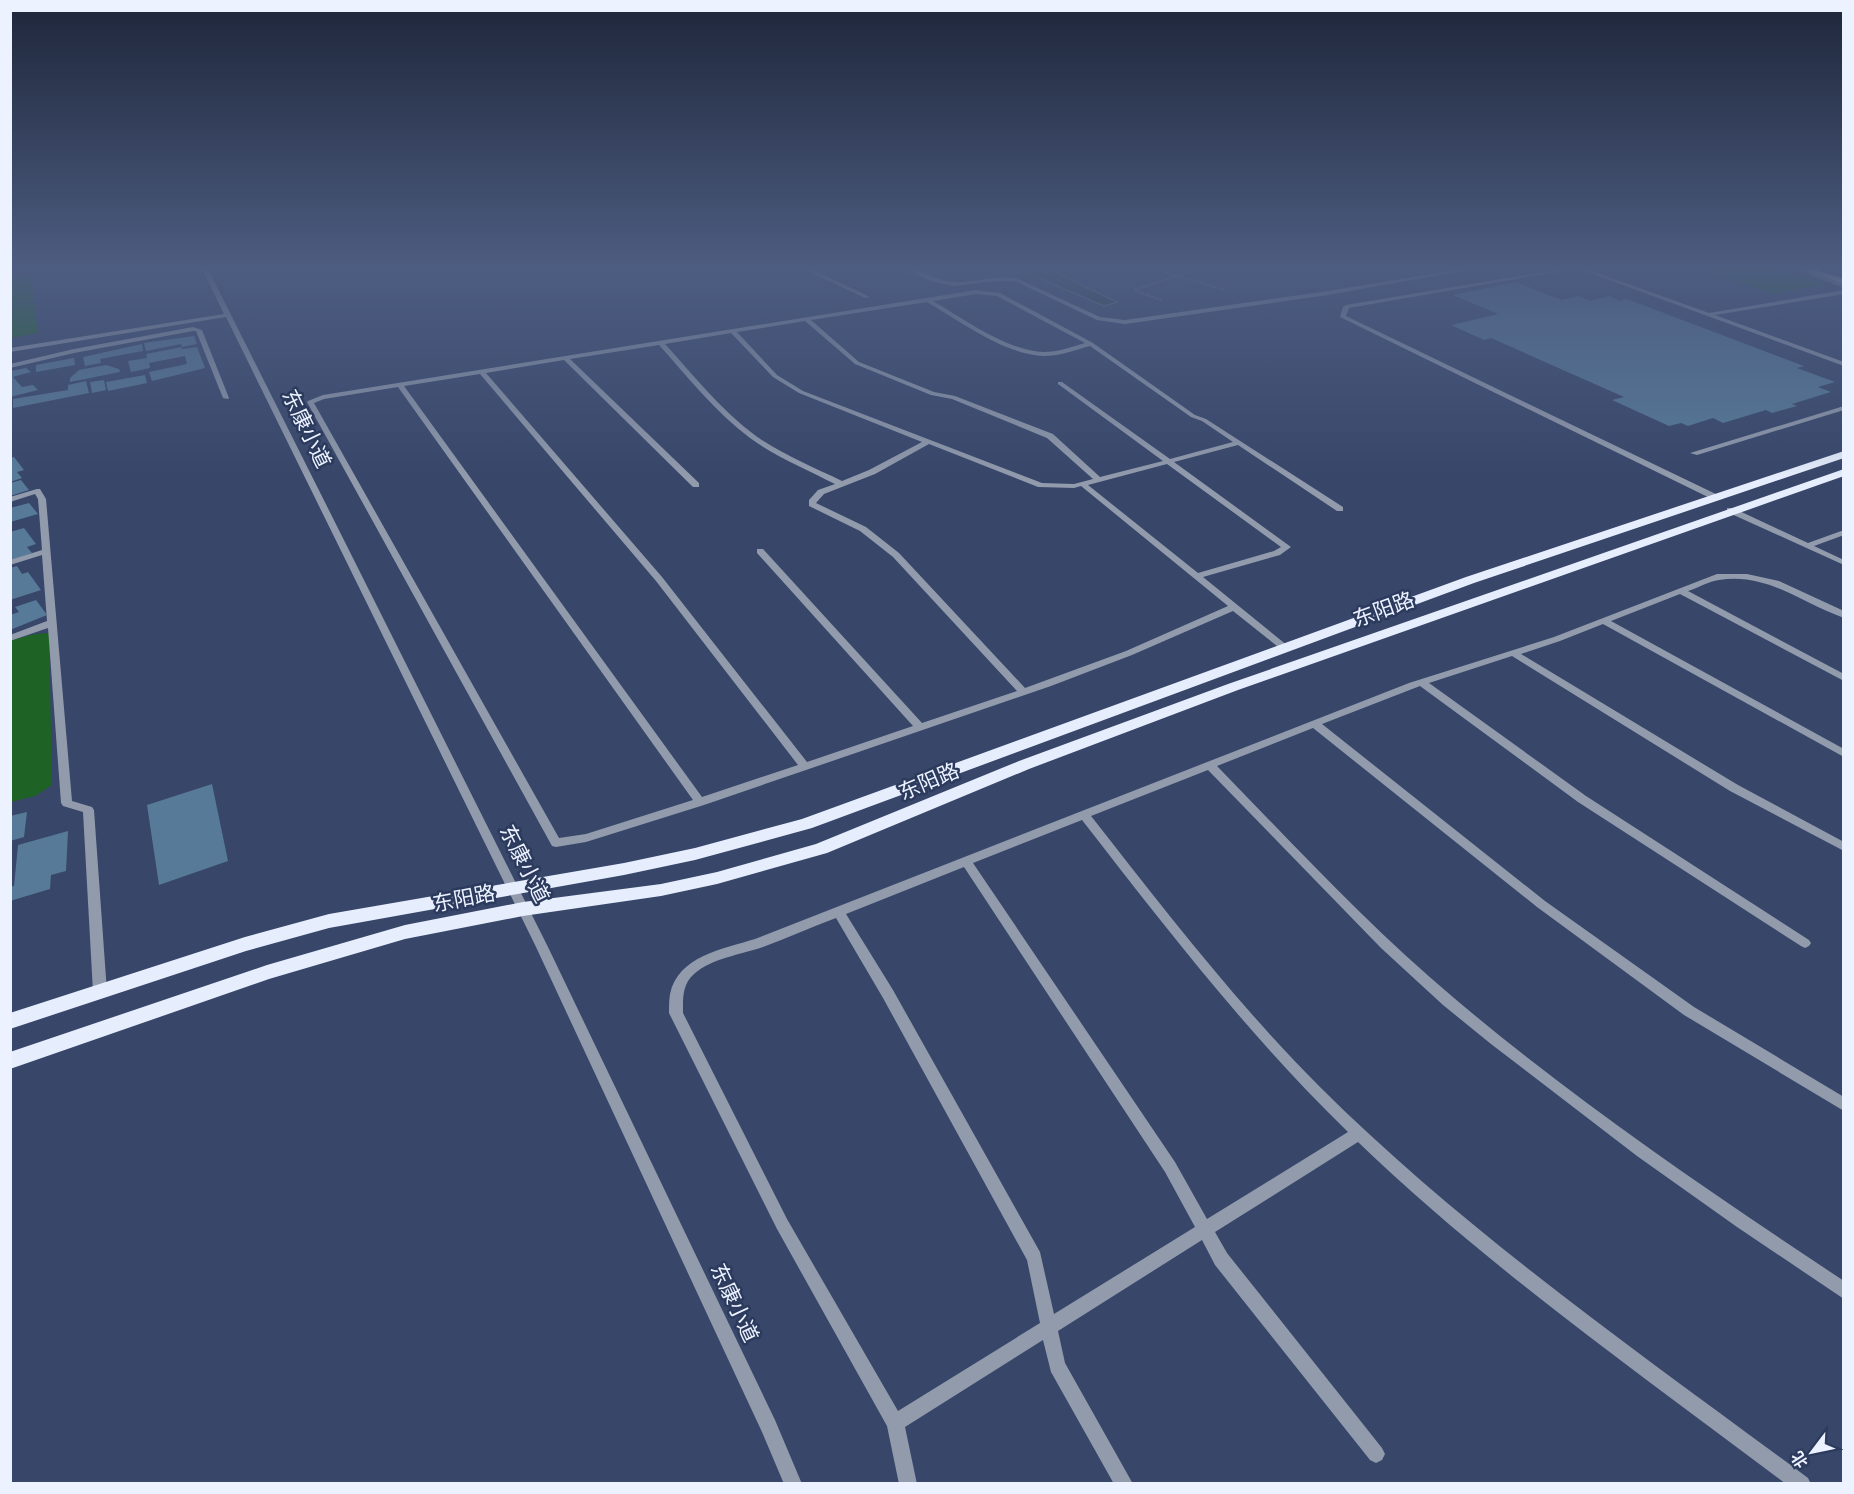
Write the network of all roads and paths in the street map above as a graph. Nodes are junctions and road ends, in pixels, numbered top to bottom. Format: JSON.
{"nodes":[{"id":1,"x":99,"y":339,"type":"edge"},
{"id":2,"x":129,"y":339,"type":"edge"},
{"id":3,"x":202,"y":339,"type":"edge"},
{"id":4,"x":239,"y":339,"type":"edge"},
{"id":5,"x":686,"y":339,"type":"edge"},
{"id":6,"x":739,"y":339,"type":"edge"},
{"id":7,"x":829,"y":339,"type":"edge"},
{"id":8,"x":997,"y":339,"type":"edge"},
{"id":9,"x":1081,"y":339,"type":"edge"},
{"id":10,"x":1388,"y":339,"type":"edge"},
{"id":11,"x":1774,"y":339,"type":"edge"},
{"id":12,"x":661,"y":343,"type":"junction"},
{"id":13,"x":1091,"y":344,"type":"junction"},
{"id":14,"x":10,"y":350,"type":"edge"},
{"id":15,"x":565,"y":358,"type":"junction"},
{"id":16,"x":1844,"y":364,"type":"edge"},
{"id":17,"x":10,"y":366,"type":"edge"},
{"id":18,"x":482,"y":372,"type":"junction"},
{"id":19,"x":1060,"y":383,"type":"dead end"},
{"id":20,"x":400,"y":385,"type":"junction"},
{"id":21,"x":226,"y":398,"type":"dead end"},
{"id":22,"x":1844,"y":408,"type":"edge"},
{"id":23,"x":927,"y":442,"type":"junction"},
{"id":24,"x":1239,"y":443,"type":"junction"},
{"id":25,"x":1694,"y":453,"type":"dead end"},
{"id":26,"x":1844,"y":454,"type":"edge"},
{"id":27,"x":1169,"y":461,"type":"junction"},
{"id":28,"x":1844,"y":472,"type":"edge"},
{"id":29,"x":1099,"y":480,"type":"junction"},
{"id":30,"x":843,"y":484,"type":"junction"},
{"id":31,"x":1083,"y":484,"type":"junction"},
{"id":32,"x":696,"y":485,"type":"dead end"},
{"id":33,"x":1717,"y":498,"type":"junction"},
{"id":34,"x":10,"y":500,"type":"edge"},
{"id":35,"x":1340,"y":509,"type":"dead end"},
{"id":36,"x":1730,"y":510,"type":"junction"},
{"id":37,"x":1844,"y":532,"type":"edge"},
{"id":38,"x":1807,"y":546,"type":"junction"},
{"id":39,"x":46,"y":551,"type":"junction"},
{"id":40,"x":760,"y":551,"type":"dead end"},
{"id":41,"x":10,"y":563,"type":"edge"},
{"id":42,"x":1844,"y":564,"type":"edge"},
{"id":43,"x":1197,"y":576,"type":"junction"},
{"id":44,"x":1681,"y":591,"type":"junction"},
{"id":45,"x":1234,"y":607,"type":"junction"},
{"id":46,"x":1844,"y":615,"type":"edge"},
{"id":47,"x":1604,"y":621,"type":"junction"},
{"id":48,"x":52,"y":623,"type":"junction"},
{"id":49,"x":10,"y":638,"type":"edge"},
{"id":50,"x":1285,"y":648,"type":"junction"},
{"id":51,"x":1515,"y":654,"type":"junction"},
{"id":52,"x":1844,"y":678,"type":"edge"},
{"id":53,"x":1422,"y":682,"type":"junction"},
{"id":54,"x":1023,"y":692,"type":"junction"},
{"id":55,"x":1314,"y":723,"type":"junction"},
{"id":56,"x":920,"y":727,"type":"junction"},
{"id":57,"x":1844,"y":754,"type":"edge"},
{"id":58,"x":1209,"y":764,"type":"junction"},
{"id":59,"x":805,"y":766,"type":"junction"},
{"id":60,"x":700,"y":802,"type":"junction"},
{"id":61,"x":1083,"y":814,"type":"junction"},
{"id":62,"x":1844,"y":847,"type":"edge"},
{"id":63,"x":966,"y":861,"type":"junction"},
{"id":64,"x":512,"y":888,"type":"junction"},
{"id":65,"x":523,"y":909,"type":"junction"},
{"id":66,"x":839,"y":912,"type":"junction"},
{"id":67,"x":1805,"y":943,"type":"dead end"},
{"id":68,"x":100,"y":992,"type":"junction"},
{"id":69,"x":10,"y":1021,"type":"edge"},
{"id":70,"x":10,"y":1061,"type":"edge"},
{"id":71,"x":1844,"y":1105,"type":"edge"},
{"id":72,"x":1359,"y":1133,"type":"junction"},
{"id":73,"x":1204,"y":1230,"type":"junction"},
{"id":74,"x":1844,"y":1291,"type":"edge"},
{"id":75,"x":1048,"y":1327,"type":"junction"},
{"id":76,"x":895,"y":1423,"type":"junction"},
{"id":77,"x":1376,"y":1454,"type":"dead end"},
{"id":78,"x":794,"y":1484,"type":"edge"},
{"id":79,"x":908,"y":1484,"type":"edge"},
{"id":80,"x":1124,"y":1484,"type":"edge"},
{"id":81,"x":1802,"y":1484,"type":"edge"}],
"edges":[{"from":1,"to":14,"type":"street"},
{"from":2,"to":17,"type":"street"},
{"from":3,"to":21,"type":"street"},
{"from":4,"to":64,"type":"street","name":"东康小道"},
{"from":5,"to":12,"type":"street"},
{"from":6,"to":23,"type":"street"},
{"from":7,"to":29,"type":"street"},
{"from":8,"to":13,"type":"street"},
{"from":9,"to":13,"type":"street"},
{"from":10,"to":33,"type":"street"},
{"from":11,"to":16,"type":"street"},
{"from":12,"to":15,"type":"street"},
{"from":12,"to":30,"type":"street"},
{"from":13,"to":24,"type":"street"},
{"from":15,"to":18,"type":"street"},
{"from":15,"to":32,"type":"street"},
{"from":18,"to":20,"type":"street"},
{"from":18,"to":59,"type":"street"},
{"from":19,"to":27,"type":"street"},
{"from":20,"to":60,"type":"street"},
{"from":20,"to":60,"type":"street"},
{"from":22,"to":25,"type":"street"},
{"from":23,"to":30,"type":"street"},
{"from":23,"to":31,"type":"street"},
{"from":24,"to":27,"type":"street"},
{"from":24,"to":35,"type":"street"},
{"from":26,"to":33,"type":"main road","name":"东阳路"},
{"from":27,"to":29,"type":"street"},
{"from":27,"to":43,"type":"street"},
{"from":28,"to":36,"type":"main road","name":"东阳路"},
{"from":29,"to":31,"type":"street"},
{"from":30,"to":54,"type":"street"},
{"from":31,"to":43,"type":"street"},
{"from":33,"to":50,"type":"main road","name":"东阳路"},
{"from":34,"to":39,"type":"street"},
{"from":36,"to":38,"type":"street"},
{"from":36,"to":65,"type":"main road","name":"东阳路"},
{"from":37,"to":38,"type":"street"},
{"from":38,"to":42,"type":"street"},
{"from":39,"to":41,"type":"street"},
{"from":39,"to":48,"type":"street"},
{"from":40,"to":56,"type":"street"},
{"from":43,"to":45,"type":"street"},
{"from":44,"to":46,"type":"street"},
{"from":44,"to":47,"type":"street"},
{"from":44,"to":52,"type":"street"},
{"from":45,"to":50,"type":"street"},
{"from":45,"to":54,"type":"street"},
{"from":47,"to":51,"type":"street"},
{"from":47,"to":57,"type":"street"},
{"from":48,"to":49,"type":"street"},
{"from":48,"to":68,"type":"street"},
{"from":50,"to":64,"type":"main road","name":"东阳路"},
{"from":51,"to":53,"type":"street"},
{"from":51,"to":62,"type":"street"},
{"from":53,"to":55,"type":"street"},
{"from":53,"to":67,"type":"street"},
{"from":54,"to":56,"type":"street"},
{"from":55,"to":58,"type":"street"},
{"from":55,"to":71,"type":"street"},
{"from":56,"to":59,"type":"street"},
{"from":58,"to":61,"type":"street"},
{"from":58,"to":74,"type":"street"},
{"from":59,"to":60,"type":"street"},
{"from":61,"to":63,"type":"street"},
{"from":61,"to":72,"type":"street"},
{"from":63,"to":66,"type":"street"},
{"from":63,"to":73,"type":"street"},
{"from":64,"to":65,"type":"street","name":"东康小道"},
{"from":64,"to":68,"type":"main road","name":"东阳路"},
{"from":65,"to":70,"type":"main road","name":"东阳路"},
{"from":65,"to":78,"type":"street","name":"东康小道"},
{"from":66,"to":75,"type":"street"},
{"from":66,"to":76,"type":"street"},
{"from":68,"to":69,"type":"main road","name":"东阳路"},
{"from":72,"to":73,"type":"street"},
{"from":72,"to":81,"type":"street"},
{"from":73,"to":75,"type":"street"},
{"from":73,"to":77,"type":"street"},
{"from":75,"to":76,"type":"street"},
{"from":75,"to":80,"type":"street"},
{"from":76,"to":79,"type":"street"}]}
